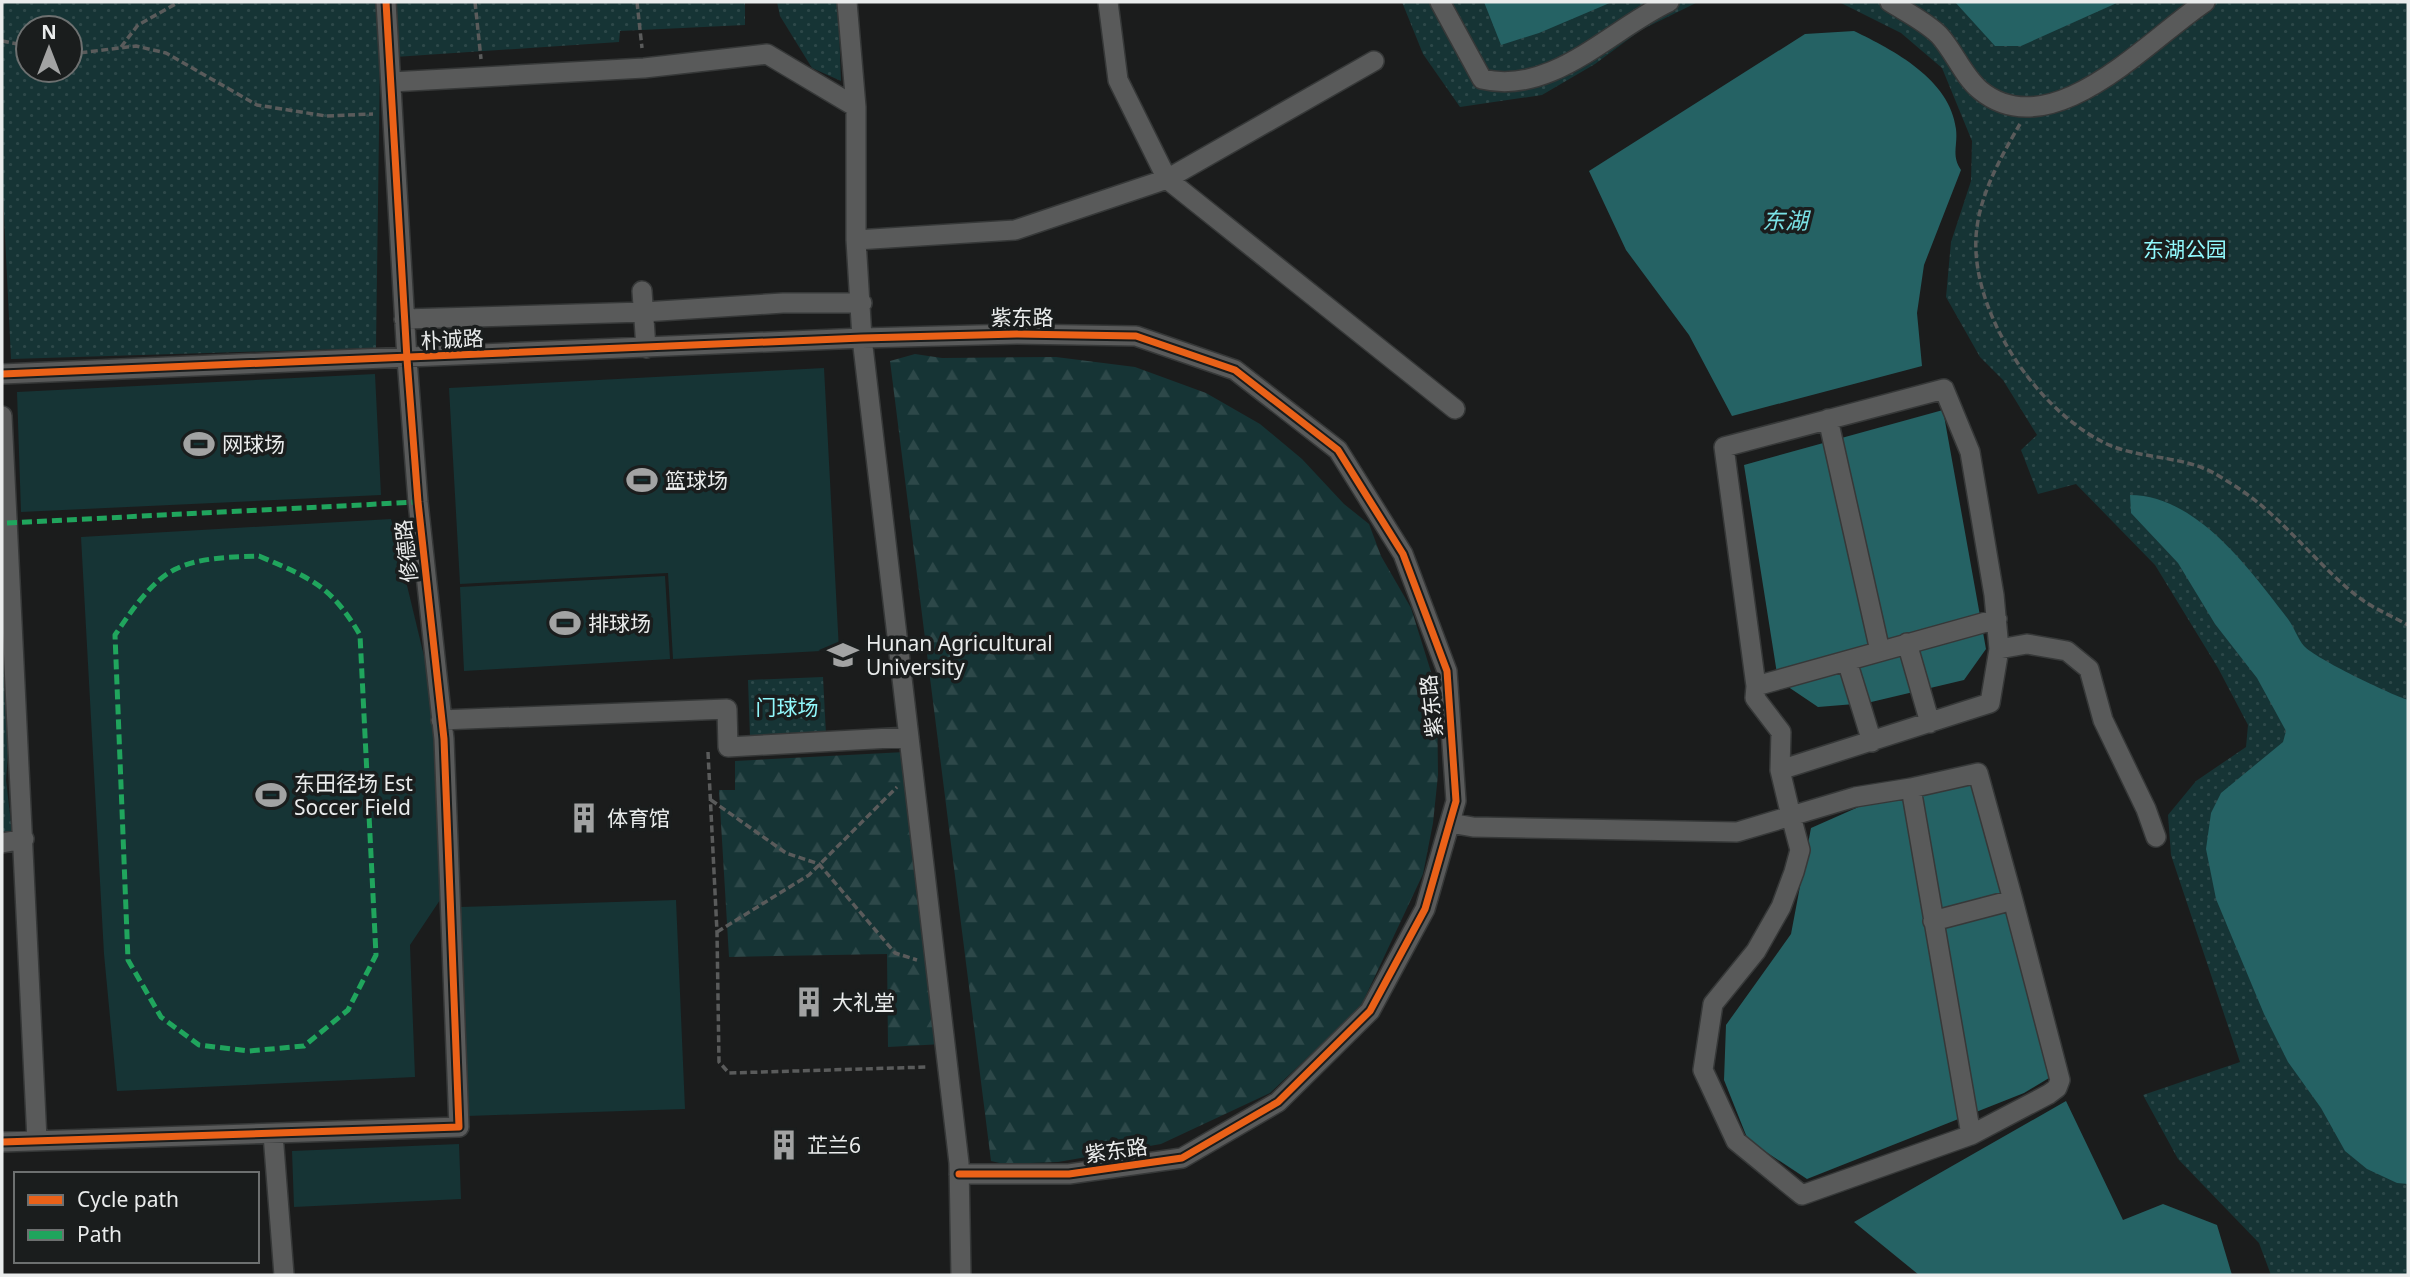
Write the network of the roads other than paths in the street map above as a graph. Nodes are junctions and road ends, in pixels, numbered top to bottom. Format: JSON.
{"nodes":[{"id":1,"x":386,"y":2,"type":"edge"},
{"id":2,"x":846,"y":2,"type":"edge"},
{"id":3,"x":1108,"y":2,"type":"edge"},
{"id":4,"x":1440,"y":2,"type":"edge"},
{"id":5,"x":1669,"y":2,"type":"edge"},
{"id":6,"x":1890,"y":2,"type":"edge"},
{"id":7,"x":2205,"y":2,"type":"edge"},
{"id":8,"x":1374,"y":61,"type":"dead end"},
{"id":9,"x":391,"y":82,"type":"junction"},
{"id":10,"x":856,"y":107,"type":"junction"},
{"id":11,"x":1167,"y":178,"type":"junction"},
{"id":12,"x":856,"y":240,"type":"junction"},
{"id":13,"x":642,"y":291,"type":"dead end"},
{"id":14,"x":862,"y":303,"type":"junction"},
{"id":15,"x":643,"y":312,"type":"junction"},
{"id":16,"x":404,"y":319,"type":"junction"},
{"id":17,"x":862,"y":338,"type":"junction"},
{"id":18,"x":646,"y":348,"type":"junction"},
{"id":19,"x":407,"y":359,"type":"junction"},
{"id":20,"x":2,"y":374,"type":"edge"},
{"id":21,"x":1455,"y":409,"type":"dead end"},
{"id":22,"x":2,"y":416,"type":"edge"},
{"id":23,"x":1830,"y":427,"type":"junction"},
{"id":24,"x":1992,"y":620,"type":"junction"},
{"id":25,"x":1907,"y":643,"type":"junction"},
{"id":26,"x":1999,"y":649,"type":"junction"},
{"id":27,"x":1880,"y":652,"type":"junction"},
{"id":28,"x":1847,"y":661,"type":"junction"},
{"id":29,"x":1762,"y":684,"type":"junction"},
{"id":30,"x":1930,"y":723,"type":"junction"},
{"id":31,"x":442,"y":729,"type":"junction"},
{"id":32,"x":909,"y":737,"type":"junction"},
{"id":33,"x":1872,"y":742,"type":"junction"},
{"id":34,"x":1780,"y":770,"type":"junction"},
{"id":35,"x":1911,"y":789,"type":"junction"},
{"id":36,"x":1790,"y":816,"type":"junction"},
{"id":37,"x":1450,"y":823,"type":"junction"},
{"id":38,"x":2156,"y":837,"type":"dead end"},
{"id":39,"x":24,"y":839,"type":"junction"},
{"id":40,"x":2,"y":843,"type":"edge"},
{"id":41,"x":2013,"y":900,"type":"junction"},
{"id":42,"x":1933,"y":920,"type":"junction"},
{"id":43,"x":1970,"y":1129,"type":"junction"},
{"id":44,"x":273,"y":1134,"type":"junction"},
{"id":45,"x":37,"y":1140,"type":"junction"},
{"id":46,"x":2,"y":1142,"type":"edge"},
{"id":47,"x":959,"y":1174,"type":"junction"},
{"id":48,"x":285,"y":1275,"type":"edge"},
{"id":49,"x":961,"y":1275,"type":"edge"}],
"edges":[{"from":1,"to":9,"type":"street","name":"修德路"},
{"from":2,"to":10,"type":"street"},
{"from":3,"to":11,"type":"street"},
{"from":4,"to":5,"type":"street"},
{"from":6,"to":7,"type":"street"},
{"from":8,"to":11,"type":"street"},
{"from":9,"to":10,"type":"street"},
{"from":9,"to":16,"type":"street","name":"修德路"},
{"from":10,"to":12,"type":"street"},
{"from":11,"to":12,"type":"street"},
{"from":11,"to":21,"type":"street"},
{"from":12,"to":14,"type":"street"},
{"from":13,"to":15,"type":"street"},
{"from":14,"to":15,"type":"street"},
{"from":14,"to":17,"type":"street"},
{"from":15,"to":16,"type":"street"},
{"from":15,"to":18,"type":"street"},
{"from":16,"to":19,"type":"street","name":"修德路"},
{"from":17,"to":18,"type":"street","name":"朴诚路"},
{"from":17,"to":32,"type":"street"},
{"from":17,"to":37,"type":"street","name":"紫东路"},
{"from":18,"to":19,"type":"street","name":"朴诚路"},
{"from":19,"to":20,"type":"street","name":"朴诚路"},
{"from":19,"to":31,"type":"street","name":"修德路"},
{"from":22,"to":39,"type":"street"},
{"from":23,"to":24,"type":"street"},
{"from":23,"to":27,"type":"street"},
{"from":23,"to":29,"type":"street"},
{"from":24,"to":25,"type":"street"},
{"from":24,"to":26,"type":"street"},
{"from":25,"to":27,"type":"street"},
{"from":25,"to":30,"type":"street"},
{"from":26,"to":30,"type":"street"},
{"from":26,"to":38,"type":"street"},
{"from":27,"to":28,"type":"street"},
{"from":28,"to":29,"type":"street"},
{"from":28,"to":33,"type":"street"},
{"from":29,"to":34,"type":"street"},
{"from":30,"to":33,"type":"street"},
{"from":31,"to":32,"type":"street"},
{"from":31,"to":44,"type":"street","name":"修德路"},
{"from":32,"to":47,"type":"street"},
{"from":33,"to":34,"type":"street"},
{"from":34,"to":36,"type":"street"},
{"from":35,"to":36,"type":"street"},
{"from":35,"to":41,"type":"street"},
{"from":35,"to":42,"type":"street"},
{"from":36,"to":37,"type":"street"},
{"from":36,"to":43,"type":"street"},
{"from":37,"to":47,"type":"street","name":"紫东路"},
{"from":39,"to":40,"type":"street"},
{"from":39,"to":45,"type":"street"},
{"from":41,"to":42,"type":"street"},
{"from":41,"to":43,"type":"street"},
{"from":42,"to":43,"type":"street"},
{"from":44,"to":45,"type":"street"},
{"from":44,"to":48,"type":"street"},
{"from":45,"to":46,"type":"street"},
{"from":47,"to":49,"type":"street"}]}
